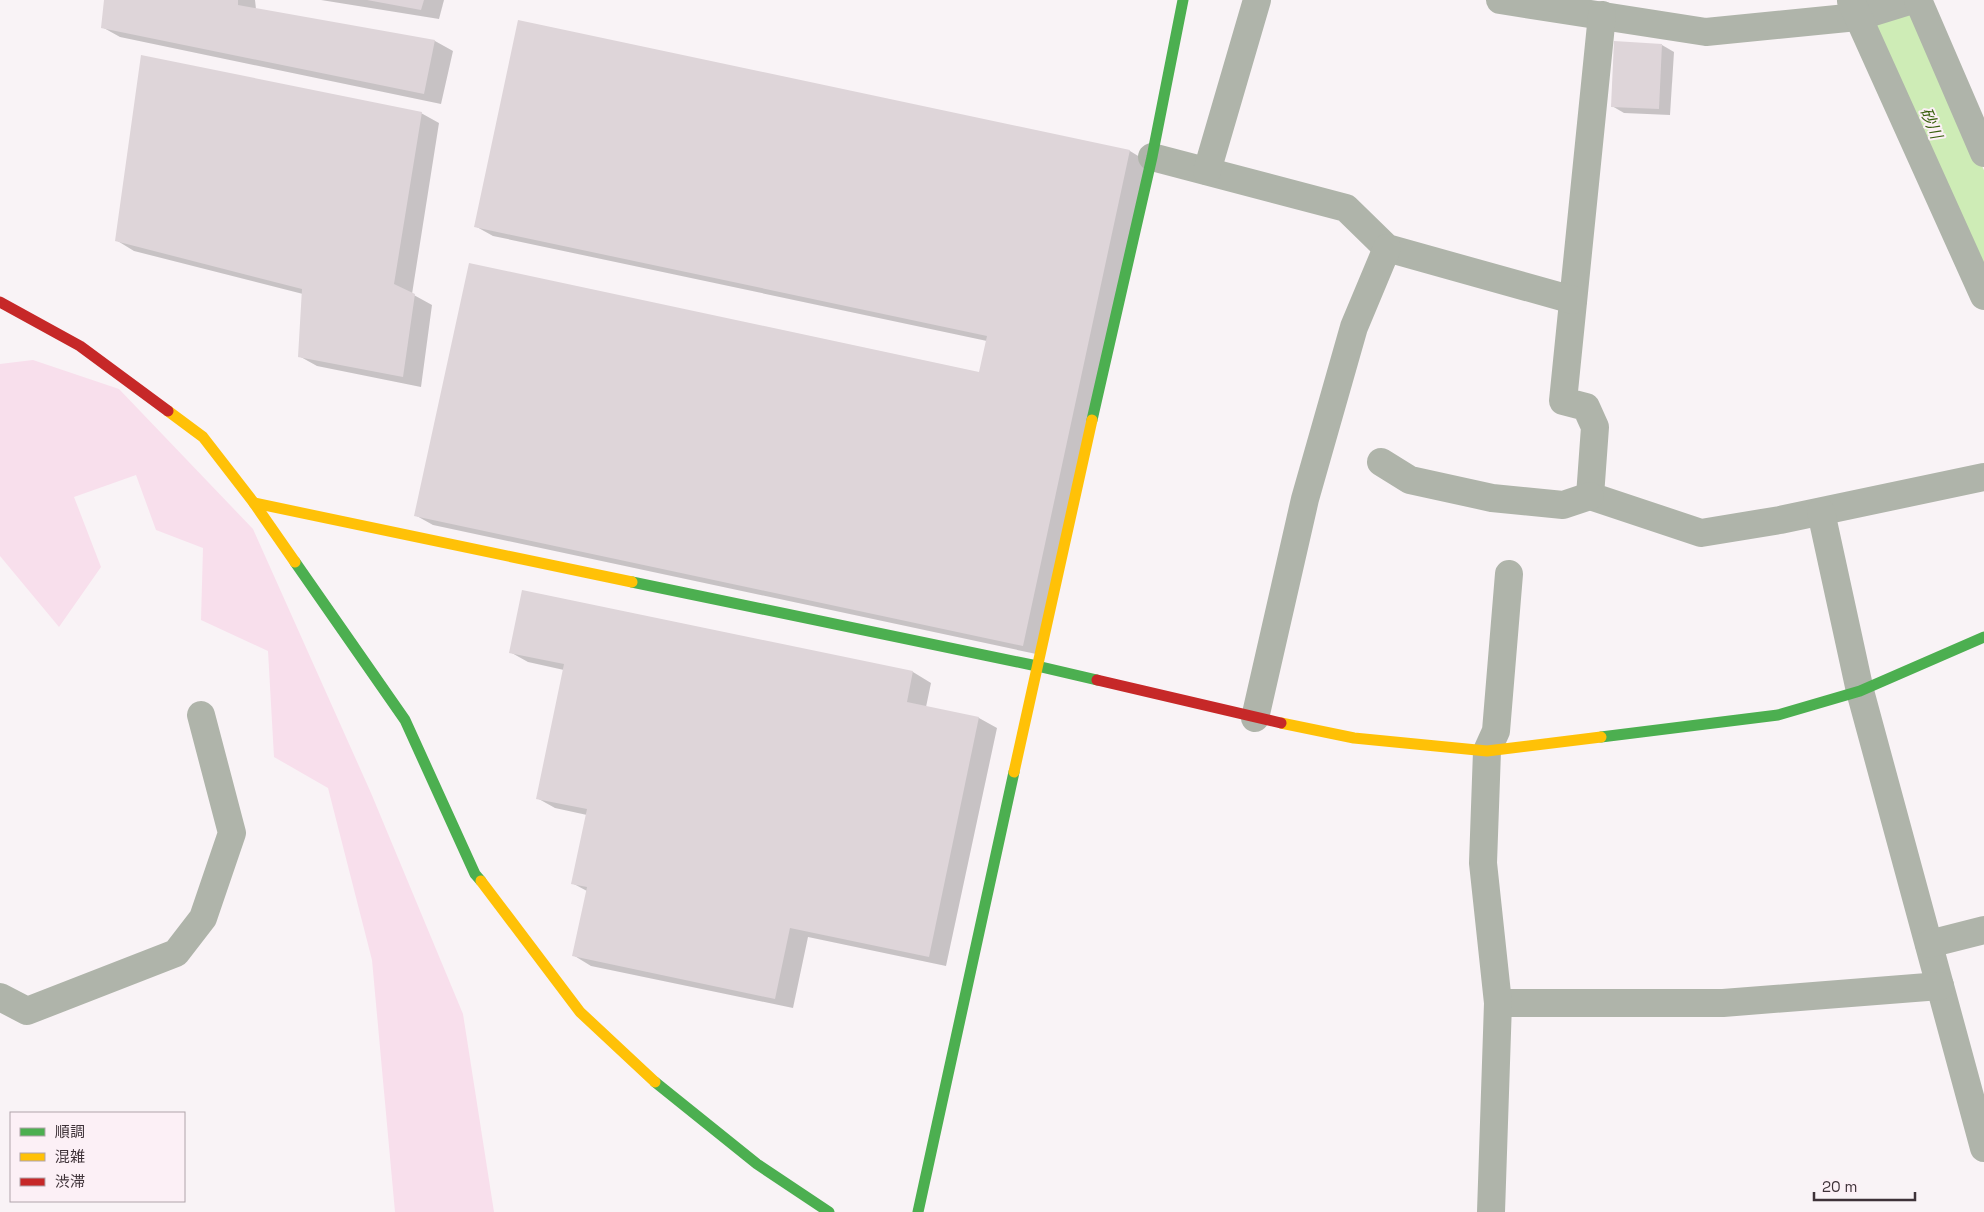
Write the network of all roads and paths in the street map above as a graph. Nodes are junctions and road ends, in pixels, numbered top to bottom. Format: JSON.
{"nodes":[{"id":1,"x":1183,"y":0,"type":"edge"},
{"id":2,"x":1257,"y":0,"type":"edge"},
{"id":3,"x":1500,"y":0,"type":"edge"},
{"id":4,"x":1912,"y":0,"type":"edge"},
{"id":5,"x":1918,"y":0,"type":"edge"},
{"id":6,"x":1854,"y":8,"type":"edge"},
{"id":7,"x":1602,"y":16,"type":"junction"},
{"id":8,"x":1984,"y":153,"type":"edge"},
{"id":9,"x":1152,"y":157,"type":"junction"},
{"id":10,"x":1207,"y":171,"type":"junction"},
{"id":11,"x":1387,"y":248,"type":"junction"},
{"id":12,"x":1984,"y":296,"type":"edge"},
{"id":13,"x":1573,"y":300,"type":"junction"},
{"id":14,"x":0,"y":302,"type":"edge"},
{"id":15,"x":1381,"y":462,"type":"dead end"},
{"id":16,"x":1984,"y":477,"type":"edge"},
{"id":17,"x":1590,"y":496,"type":"junction"},
{"id":18,"x":254,"y":503,"type":"junction"},
{"id":19,"x":1821,"y":512,"type":"junction"},
{"id":20,"x":1509,"y":574,"type":"dead end"},
{"id":21,"x":1984,"y":637,"type":"edge"},
{"id":22,"x":1037,"y":666,"type":"junction"},
{"id":23,"x":1860,"y":691,"type":"junction"},
{"id":24,"x":201,"y":715,"type":"dead end"},
{"id":25,"x":1255,"y":718,"type":"junction"},
{"id":26,"x":1487,"y":751,"type":"junction"},
{"id":27,"x":1984,"y":930,"type":"edge"},
{"id":28,"x":1929,"y":944,"type":"junction"},
{"id":29,"x":1940,"y":986,"type":"junction"},
{"id":30,"x":0,"y":997,"type":"edge"},
{"id":31,"x":1498,"y":1003,"type":"junction"},
{"id":32,"x":1984,"y":1148,"type":"edge"},
{"id":33,"x":829,"y":1212,"type":"edge"},
{"id":34,"x":918,"y":1212,"type":"edge"},
{"id":35,"x":1491,"y":1212,"type":"edge"}],
"edges":[{"from":1,"to":9,"type":"street"},
{"from":2,"to":10,"type":"street"},
{"from":3,"to":7,"type":"street"},
{"from":4,"to":6,"type":"street"},
{"from":5,"to":8,"type":"street"},
{"from":6,"to":7,"type":"street"},
{"from":6,"to":12,"type":"street"},
{"from":7,"to":13,"type":"street"},
{"from":9,"to":10,"type":"street"},
{"from":9,"to":22,"type":"street"},
{"from":10,"to":11,"type":"street"},
{"from":11,"to":13,"type":"street"},
{"from":11,"to":25,"type":"street"},
{"from":13,"to":17,"type":"street"},
{"from":14,"to":18,"type":"street"},
{"from":15,"to":17,"type":"street"},
{"from":16,"to":19,"type":"street"},
{"from":17,"to":19,"type":"street"},
{"from":18,"to":22,"type":"street"},
{"from":18,"to":33,"type":"street"},
{"from":19,"to":23,"type":"street"},
{"from":20,"to":26,"type":"street"},
{"from":21,"to":23,"type":"street"},
{"from":22,"to":25,"type":"street"},
{"from":22,"to":34,"type":"street"},
{"from":23,"to":26,"type":"street"},
{"from":23,"to":28,"type":"street"},
{"from":24,"to":30,"type":"street"},
{"from":25,"to":26,"type":"street"},
{"from":26,"to":31,"type":"street"},
{"from":27,"to":28,"type":"street"},
{"from":28,"to":29,"type":"street"},
{"from":29,"to":31,"type":"street"},
{"from":29,"to":32,"type":"street"},
{"from":31,"to":35,"type":"street"}]}
